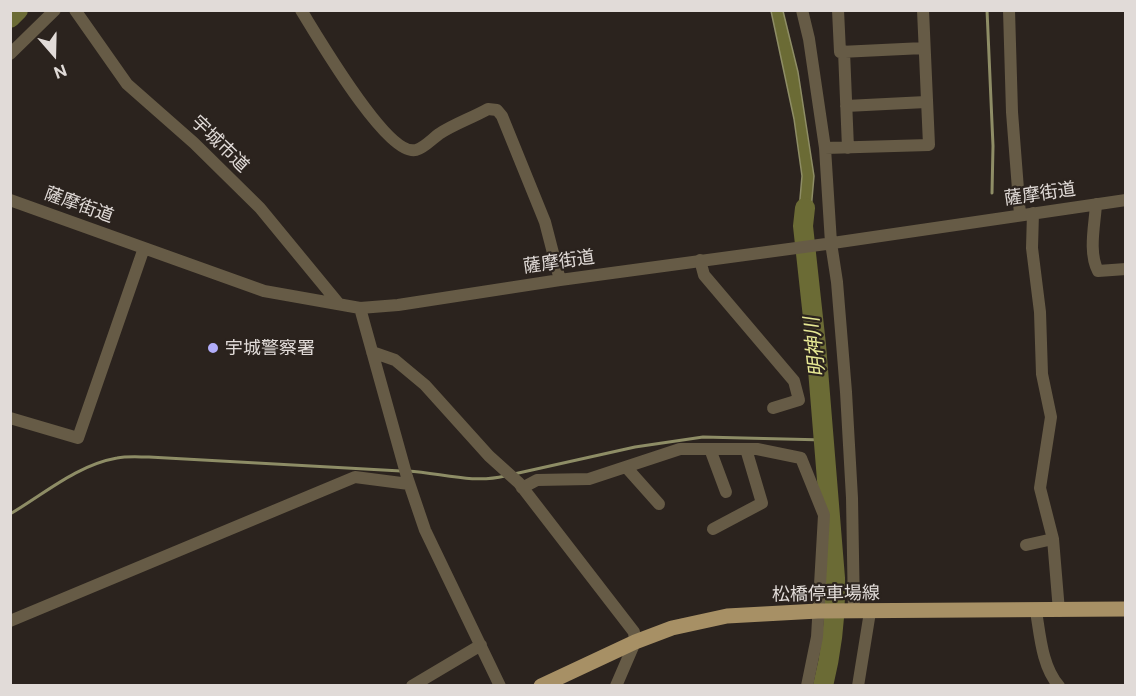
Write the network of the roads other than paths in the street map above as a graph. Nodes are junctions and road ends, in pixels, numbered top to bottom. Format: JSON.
{"nodes":[{"id":1,"x":55,"y":10,"type":"edge"},
{"id":2,"x":75,"y":10,"type":"edge"},
{"id":3,"x":301,"y":10,"type":"edge"},
{"id":4,"x":802,"y":10,"type":"edge"},
{"id":5,"x":838,"y":10,"type":"edge"},
{"id":6,"x":923,"y":10,"type":"edge"},
{"id":7,"x":1009,"y":10,"type":"edge"},
{"id":8,"x":924,"y":48,"type":"junction"},
{"id":9,"x":844,"y":51,"type":"junction"},
{"id":10,"x":10,"y":54,"type":"edge"},
{"id":11,"x":926,"y":102,"type":"junction"},
{"id":12,"x":846,"y":106,"type":"junction"},
{"id":13,"x":825,"y":148,"type":"junction"},
{"id":14,"x":848,"y":148,"type":"junction"},
{"id":15,"x":10,"y":200,"type":"edge"},
{"id":16,"x":1125,"y":200,"type":"edge"},
{"id":17,"x":1096,"y":204,"type":"junction"},
{"id":18,"x":1027,"y":214,"type":"junction"},
{"id":19,"x":828,"y":243,"type":"junction"},
{"id":20,"x":144,"y":248,"type":"junction"},
{"id":21,"x":700,"y":261,"type":"junction"},
{"id":22,"x":1125,"y":269,"type":"edge"},
{"id":23,"x":560,"y":280,"type":"junction"},
{"id":24,"x":339,"y":304,"type":"junction"},
{"id":25,"x":360,"y":308,"type":"junction"},
{"id":26,"x":372,"y":352,"type":"junction"},
{"id":27,"x":773,"y":408,"type":"dead end"},
{"id":28,"x":10,"y":418,"type":"edge"},
{"id":29,"x":710,"y":449,"type":"junction"},
{"id":30,"x":746,"y":449,"type":"junction"},
{"id":31,"x":626,"y":467,"type":"junction"},
{"id":32,"x":408,"y":481,"type":"junction"},
{"id":33,"x":520,"y":486,"type":"junction"},
{"id":34,"x":726,"y":492,"type":"dead end"},
{"id":35,"x":659,"y":504,"type":"dead end"},
{"id":36,"x":713,"y":529,"type":"dead end"},
{"id":37,"x":1053,"y":539,"type":"junction"},
{"id":38,"x":1026,"y":545,"type":"dead end"},
{"id":39,"x":1125,"y":609,"type":"edge"},
{"id":40,"x":1036,"y":610,"type":"junction"},
{"id":41,"x":1059,"y":610,"type":"junction"},
{"id":42,"x":821,"y":612,"type":"junction"},
{"id":43,"x":856,"y":612,"type":"junction"},
{"id":44,"x":10,"y":621,"type":"edge"},
{"id":45,"x":635,"y":642,"type":"junction"},
{"id":46,"x":481,"y":645,"type":"junction"},
{"id":47,"x":412,"y":686,"type":"edge"},
{"id":48,"x":500,"y":686,"type":"edge"},
{"id":49,"x":541,"y":686,"type":"edge"},
{"id":50,"x":616,"y":686,"type":"edge"},
{"id":51,"x":807,"y":686,"type":"edge"},
{"id":52,"x":858,"y":686,"type":"edge"},
{"id":53,"x":1059,"y":686,"type":"edge"}],
"edges":[{"from":1,"to":10,"type":"street"},
{"from":2,"to":24,"type":"street","name":"宇城市道"},
{"from":3,"to":23,"type":"street"},
{"from":4,"to":13,"type":"street"},
{"from":5,"to":9,"type":"street"},
{"from":6,"to":8,"type":"street"},
{"from":7,"to":18,"type":"street"},
{"from":8,"to":9,"type":"street"},
{"from":8,"to":11,"type":"street"},
{"from":9,"to":12,"type":"street"},
{"from":11,"to":12,"type":"street"},
{"from":11,"to":14,"type":"street"},
{"from":12,"to":14,"type":"street"},
{"from":13,"to":14,"type":"street"},
{"from":13,"to":19,"type":"street"},
{"from":15,"to":20,"type":"street","name":"薩摩街道"},
{"from":16,"to":17,"type":"street","name":"薩摩街道"},
{"from":17,"to":18,"type":"street","name":"薩摩街道"},
{"from":17,"to":22,"type":"street"},
{"from":18,"to":19,"type":"street","name":"薩摩街道"},
{"from":18,"to":37,"type":"street"},
{"from":19,"to":21,"type":"street","name":"薩摩街道"},
{"from":19,"to":43,"type":"street"},
{"from":20,"to":24,"type":"street","name":"薩摩街道"},
{"from":20,"to":28,"type":"street"},
{"from":21,"to":23,"type":"street","name":"薩摩街道"},
{"from":21,"to":27,"type":"street"},
{"from":23,"to":25,"type":"street","name":"薩摩街道"},
{"from":24,"to":25,"type":"street","name":"薩摩街道"},
{"from":25,"to":26,"type":"street"},
{"from":26,"to":32,"type":"street"},
{"from":26,"to":33,"type":"street"},
{"from":29,"to":30,"type":"street"},
{"from":29,"to":31,"type":"street"},
{"from":29,"to":34,"type":"street"},
{"from":30,"to":36,"type":"street"},
{"from":30,"to":42,"type":"street"},
{"from":31,"to":33,"type":"street"},
{"from":31,"to":35,"type":"street"},
{"from":32,"to":44,"type":"street"},
{"from":32,"to":46,"type":"street"},
{"from":33,"to":45,"type":"street"},
{"from":37,"to":38,"type":"street"},
{"from":37,"to":41,"type":"street"},
{"from":39,"to":41,"type":"main road","name":"松橋停車場線"},
{"from":40,"to":41,"type":"main road","name":"松橋停車場線"},
{"from":40,"to":43,"type":"main road","name":"松橋停車場線"},
{"from":40,"to":53,"type":"street"},
{"from":42,"to":43,"type":"main road","name":"松橋停車場線"},
{"from":42,"to":45,"type":"main road","name":"松橋停車場線"},
{"from":42,"to":51,"type":"street"},
{"from":43,"to":52,"type":"street"},
{"from":45,"to":49,"type":"main road","name":"松橋停車場線"},
{"from":45,"to":50,"type":"street"},
{"from":46,"to":47,"type":"street"},
{"from":46,"to":48,"type":"street"}]}
